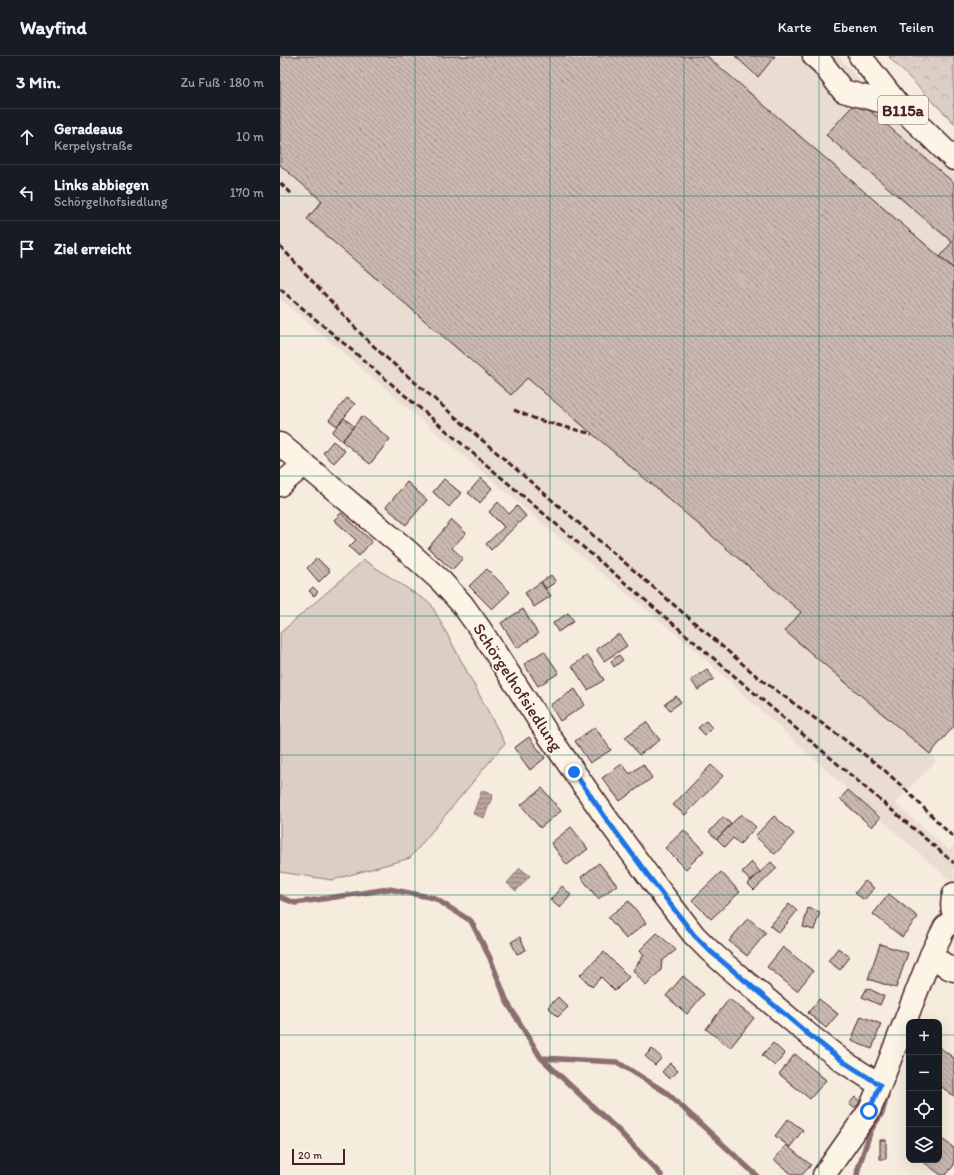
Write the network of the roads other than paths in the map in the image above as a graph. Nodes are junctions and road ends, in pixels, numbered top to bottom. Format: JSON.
{"nodes":[{"id":1,"x":814,"y":56,"type":"edge"},
{"id":2,"x":860,"y":56,"type":"edge"},
{"id":3,"x":898,"y":106,"type":"junction"},
{"id":4,"x":954,"y":159,"type":"edge"},
{"id":5,"x":280,"y":444,"type":"edge"},
{"id":6,"x":304,"y":465,"type":"junction"},
{"id":7,"x":280,"y":485,"type":"edge"},
{"id":8,"x":954,"y":894,"type":"edge"},
{"id":9,"x":954,"y":914,"type":"edge"},
{"id":10,"x":954,"y":919,"type":"edge"},
{"id":11,"x":931,"y":955,"type":"junction"},
{"id":12,"x":954,"y":970,"type":"edge"},
{"id":13,"x":880,"y":1085,"type":"junction"},
{"id":14,"x":824,"y":1175,"type":"edge"}],
"edges":[{"from":1,"to":3,"type":"street"},
{"from":2,"to":3,"type":"street","number":"B115a"},
{"from":3,"to":4,"type":"street","number":"B115a"},
{"from":5,"to":6,"type":"street","name":"Schörgelhofsiedlung"},
{"from":6,"to":7,"type":"street"},
{"from":6,"to":13,"type":"street","name":"Schörgelhofsiedlung"},
{"from":8,"to":9,"type":"street"},
{"from":10,"to":11,"type":"street"},
{"from":11,"to":12,"type":"street"},
{"from":11,"to":13,"type":"street"},
{"from":13,"to":14,"type":"street"}]}
